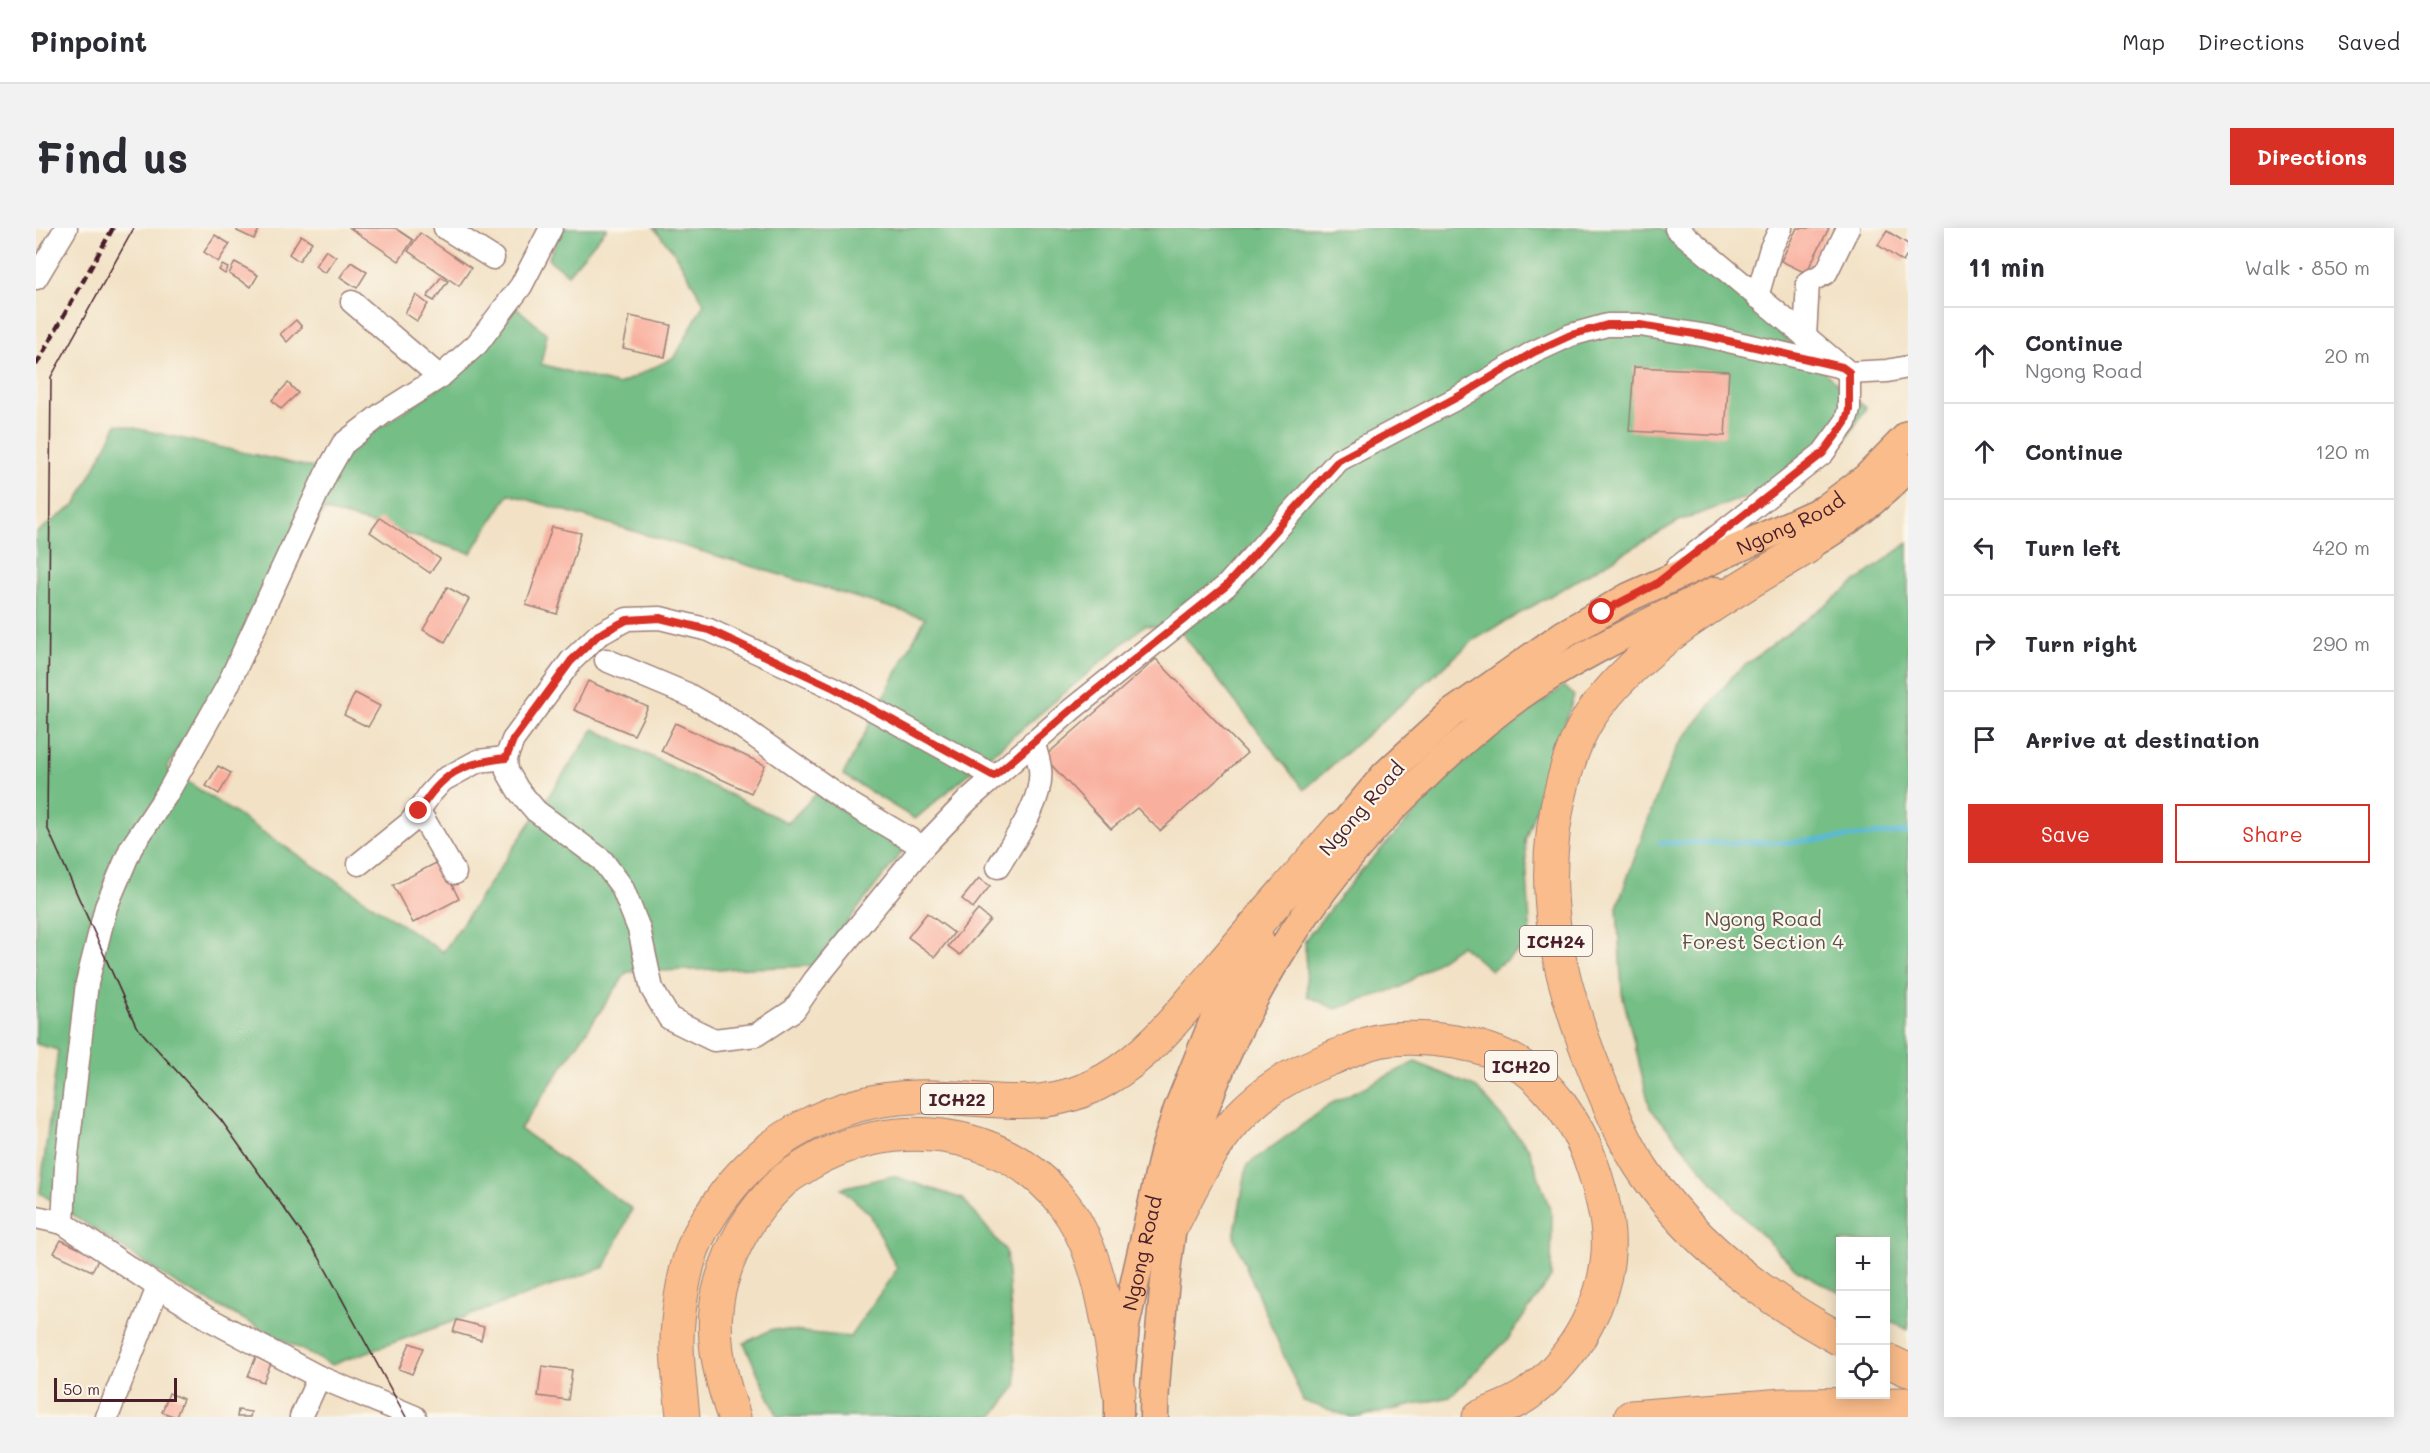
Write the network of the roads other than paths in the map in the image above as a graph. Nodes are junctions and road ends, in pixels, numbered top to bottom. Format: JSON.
{"nodes":[{"id":1,"x":66,"y":228,"type":"edge"},
{"id":2,"x":445,"y":228,"type":"edge"},
{"id":3,"x":551,"y":228,"type":"edge"},
{"id":4,"x":1676,"y":228,"type":"edge"},
{"id":5,"x":1781,"y":228,"type":"edge"},
{"id":6,"x":1848,"y":228,"type":"edge"},
{"id":7,"x":493,"y":258,"type":"dead end"},
{"id":8,"x":36,"y":278,"type":"edge"},
{"id":9,"x":1757,"y":297,"type":"junction"},
{"id":10,"x":352,"y":302,"type":"dead end"},
{"id":11,"x":1804,"y":337,"type":"junction"},
{"id":12,"x":1908,"y":367,"type":"edge"},
{"id":13,"x":1846,"y":370,"type":"junction"},
{"id":14,"x":440,"y":377,"type":"junction"},
{"id":15,"x":1908,"y":435,"type":"edge"},
{"id":16,"x":1908,"y":468,"type":"edge"},
{"id":17,"x":1806,"y":548,"type":"junction"},
{"id":18,"x":1656,"y":584,"type":"junction"},
{"id":19,"x":606,"y":660,"type":"dead end"},
{"id":20,"x":1033,"y":742,"type":"junction"},
{"id":21,"x":506,"y":758,"type":"junction"},
{"id":22,"x":994,"y":776,"type":"junction"},
{"id":23,"x":419,"y":811,"type":"junction"},
{"id":24,"x":1339,"y":829,"type":"junction"},
{"id":25,"x":923,"y":847,"type":"junction"},
{"id":26,"x":359,"y":864,"type":"dead end"},
{"id":27,"x":998,"y":867,"type":"dead end"},
{"id":28,"x":455,"y":873,"type":"dead end"},
{"id":29,"x":36,"y":1217,"type":"edge"},
{"id":30,"x":63,"y":1223,"type":"junction"},
{"id":31,"x":1173,"y":1224,"type":"junction"},
{"id":32,"x":158,"y":1287,"type":"junction"},
{"id":33,"x":1836,"y":1337,"type":"edge"},
{"id":34,"x":1890,"y":1362,"type":"edge"},
{"id":35,"x":1908,"y":1370,"type":"edge"},
{"id":36,"x":319,"y":1377,"type":"junction"},
{"id":37,"x":1119,"y":1404,"type":"edge"},
{"id":38,"x":1908,"y":1404,"type":"edge"},
{"id":39,"x":107,"y":1417,"type":"edge"},
{"id":40,"x":302,"y":1417,"type":"edge"},
{"id":41,"x":415,"y":1417,"type":"edge"},
{"id":42,"x":682,"y":1417,"type":"edge"},
{"id":43,"x":734,"y":1417,"type":"edge"},
{"id":44,"x":1154,"y":1417,"type":"edge"},
{"id":45,"x":1479,"y":1417,"type":"edge"},
{"id":46,"x":1631,"y":1417,"type":"edge"}],
"edges":[{"from":1,"to":8,"type":"street"},
{"from":2,"to":7,"type":"street"},
{"from":3,"to":14,"type":"street"},
{"from":4,"to":9,"type":"street"},
{"from":5,"to":9,"type":"street"},
{"from":6,"to":11,"type":"street"},
{"from":9,"to":11,"type":"street"},
{"from":10,"to":14,"type":"street"},
{"from":11,"to":13,"type":"street"},
{"from":12,"to":13,"type":"street"},
{"from":13,"to":18,"type":"street"},
{"from":13,"to":20,"type":"street"},
{"from":14,"to":30,"type":"street"},
{"from":15,"to":18,"type":"main road","name":"Ngong Road"},
{"from":16,"to":17,"type":"main road","name":"Ngong Road"},
{"from":17,"to":31,"type":"main road","name":"Ngong Road"},
{"from":17,"to":33,"type":"highway","number":"ICH24"},
{"from":18,"to":24,"type":"main road","name":"Ngong Road"},
{"from":19,"to":25,"type":"street"},
{"from":20,"to":22,"type":"street"},
{"from":20,"to":27,"type":"street"},
{"from":21,"to":22,"type":"street"},
{"from":21,"to":23,"type":"street"},
{"from":21,"to":25,"type":"street"},
{"from":22,"to":25,"type":"street"},
{"from":23,"to":26,"type":"street"},
{"from":23,"to":28,"type":"street"},
{"from":24,"to":37,"type":"main road","name":"Ngong Road"},
{"from":24,"to":42,"type":"highway","number":"ICH22"},
{"from":29,"to":30,"type":"street"},
{"from":30,"to":32,"type":"street"},
{"from":31,"to":44,"type":"main road","name":"Ngong Road"},
{"from":31,"to":45,"type":"highway","number":"ICH20"},
{"from":32,"to":36,"type":"street"},
{"from":32,"to":39,"type":"street"},
{"from":34,"to":35,"type":"highway"},
{"from":36,"to":40,"type":"street"},
{"from":36,"to":41,"type":"street"},
{"from":37,"to":43,"type":"highway"},
{"from":38,"to":46,"type":"highway"}]}
